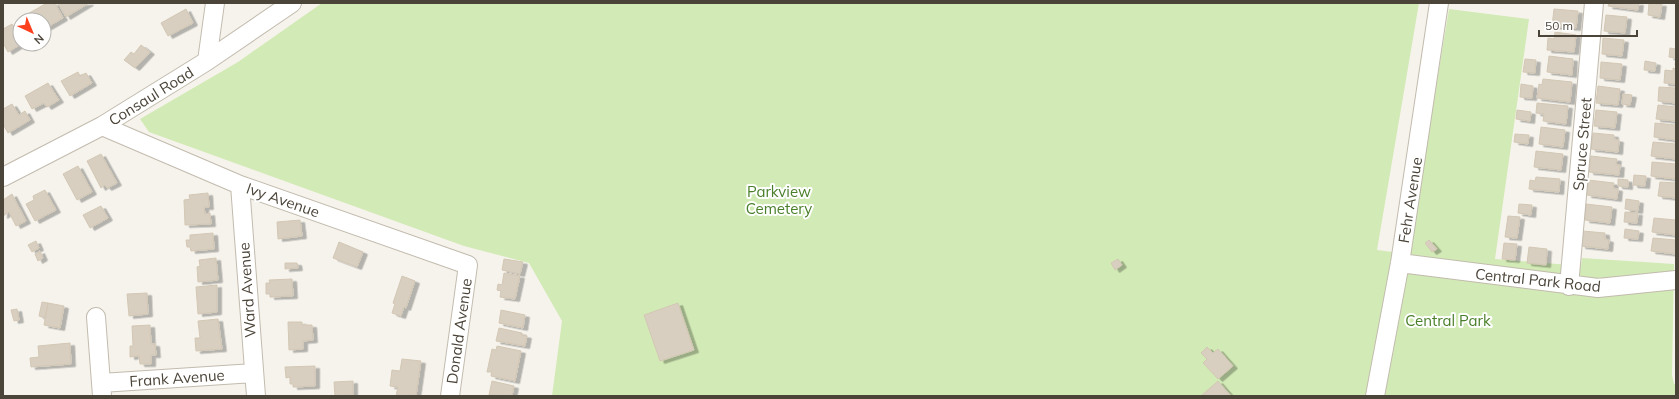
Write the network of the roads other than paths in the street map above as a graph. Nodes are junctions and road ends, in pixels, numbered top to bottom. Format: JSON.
{"nodes":[{"id":1,"x":215,"y":3,"type":"edge"},
{"id":2,"x":292,"y":3,"type":"edge"},
{"id":3,"x":1439,"y":3,"type":"edge"},
{"id":4,"x":1594,"y":3,"type":"edge"},
{"id":5,"x":207,"y":61,"type":"junction"},
{"id":6,"x":102,"y":126,"type":"junction"},
{"id":7,"x":3,"y":177,"type":"edge"},
{"id":8,"x":240,"y":185,"type":"junction"},
{"id":9,"x":1400,"y":263,"type":"junction"},
{"id":10,"x":468,"y":265,"type":"joint"},
{"id":11,"x":1676,"y":280,"type":"edge"},
{"id":12,"x":1569,"y":286,"type":"junction"},
{"id":13,"x":96,"y":317,"type":"dead end"},
{"id":14,"x":254,"y":373,"type":"junction"},
{"id":15,"x":101,"y":390,"type":"edge"},
{"id":16,"x":256,"y":396,"type":"edge"},
{"id":17,"x":450,"y":396,"type":"edge"},
{"id":18,"x":1375,"y":396,"type":"edge"}],
"edges":[{"from":1,"to":5,"type":"street"},
{"from":2,"to":5,"type":"street","name":"Consaul Road"},
{"from":3,"to":9,"type":"street","name":"Fehr Avenue"},
{"from":4,"to":12,"type":"street","name":"Spruce Street"},
{"from":5,"to":6,"type":"street","name":"Consaul Road"},
{"from":6,"to":7,"type":"street","name":"Consaul Road"},
{"from":6,"to":8,"type":"street","name":"Ivy Avenue"},
{"from":8,"to":10,"type":"street","name":"Ivy Avenue"},
{"from":8,"to":14,"type":"street","name":"Ward Avenue"},
{"from":9,"to":12,"type":"street","name":"Central Park Road"},
{"from":9,"to":18,"type":"street","name":"Fehr Avenue"},
{"from":10,"to":17,"type":"street","name":"Donald Avenue"},
{"from":11,"to":12,"type":"street","name":"Central Park Road"},
{"from":13,"to":15,"type":"street"},
{"from":14,"to":15,"type":"street","name":"Frank Avenue"},
{"from":14,"to":16,"type":"street","name":"Ward Avenue"}]}
